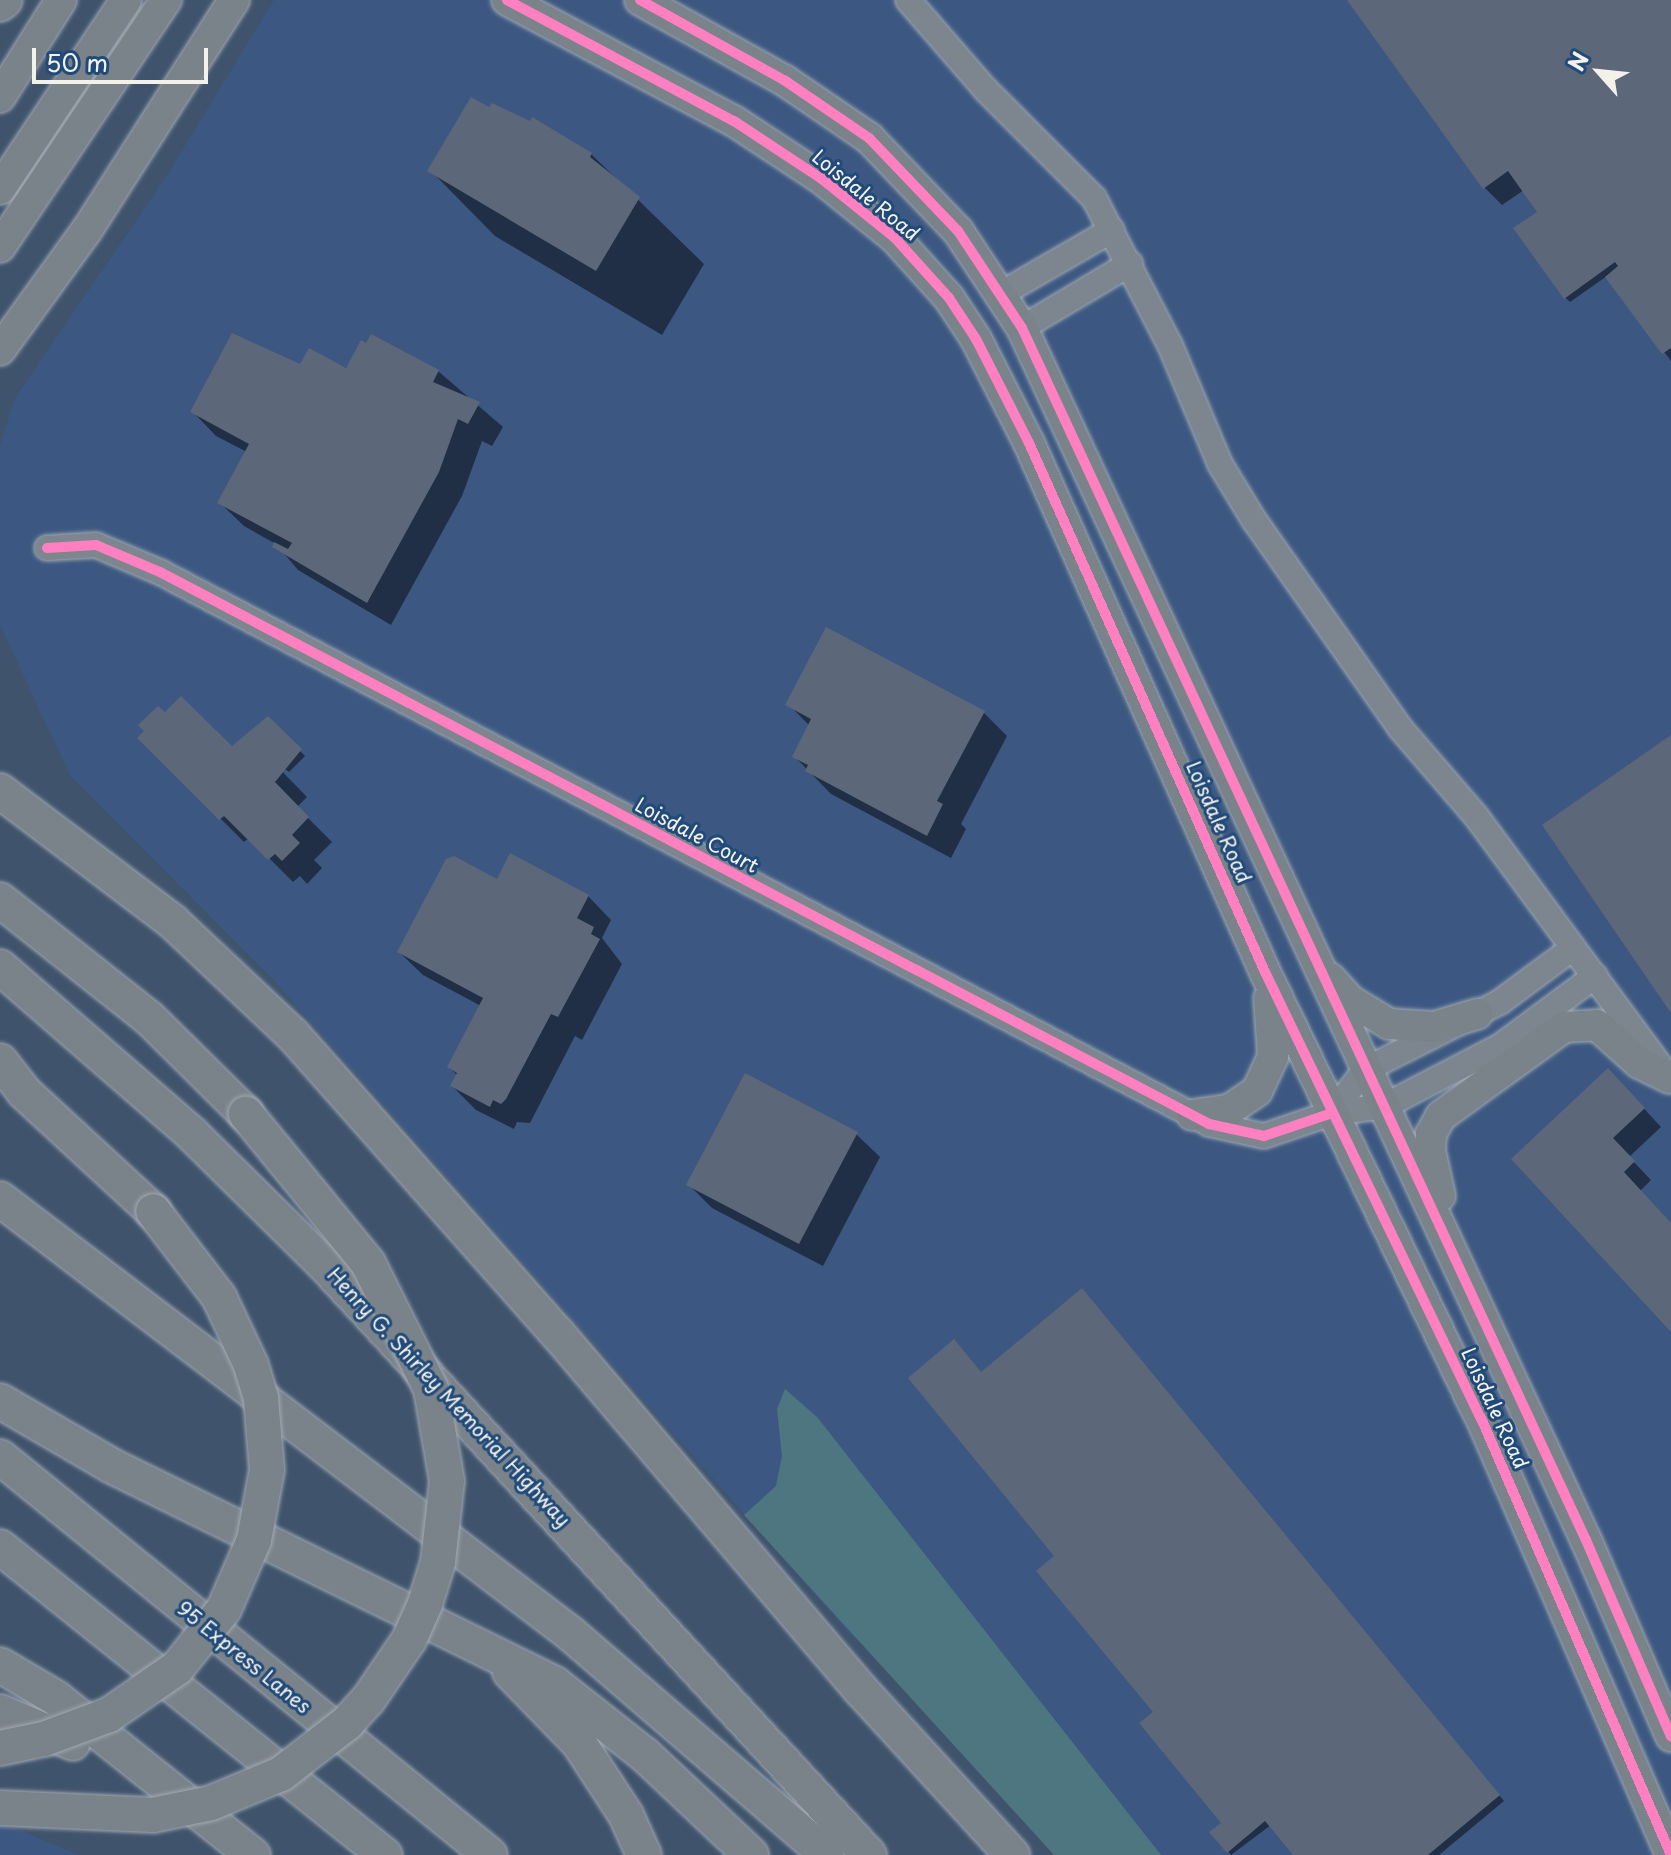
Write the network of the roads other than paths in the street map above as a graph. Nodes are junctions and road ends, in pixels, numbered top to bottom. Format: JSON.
{"nodes":[{"id":1,"x":5,"y":0,"type":"edge"},
{"id":2,"x":61,"y":0,"type":"edge"},
{"id":3,"x":126,"y":0,"type":"edge"},
{"id":4,"x":166,"y":0,"type":"edge"},
{"id":5,"x":234,"y":0,"type":"edge"},
{"id":6,"x":249,"y":0,"type":"edge"},
{"id":7,"x":507,"y":0,"type":"edge"},
{"id":8,"x":640,"y":0,"type":"edge"},
{"id":9,"x":908,"y":0,"type":"edge"},
{"id":10,"x":0,"y":4,"type":"edge"},
{"id":11,"x":215,"y":30,"type":"junction"},
{"id":12,"x":0,"y":97,"type":"edge"},
{"id":13,"x":0,"y":189,"type":"edge"},
{"id":14,"x":1112,"y":230,"type":"junction"},
{"id":15,"x":0,"y":247,"type":"edge"},
{"id":16,"x":1130,"y":264,"type":"junction"},
{"id":17,"x":1001,"y":294,"type":"junction"},
{"id":18,"x":1022,"y":328,"type":"junction"},
{"id":19,"x":0,"y":350,"type":"edge"},
{"id":20,"x":47,"y":548,"type":"dead end"},
{"id":21,"x":0,"y":791,"type":"edge"},
{"id":22,"x":0,"y":900,"type":"edge"},
{"id":23,"x":1573,"y":948,"type":"junction"},
{"id":24,"x":1310,"y":955,"type":"junction"},
{"id":25,"x":0,"y":967,"type":"edge"},
{"id":26,"x":1265,"y":972,"type":"junction"},
{"id":27,"x":1595,"y":976,"type":"junction"},
{"id":28,"x":1477,"y":1014,"type":"junction"},
{"id":29,"x":0,"y":1061,"type":"edge"},
{"id":30,"x":1365,"y":1070,"type":"junction"},
{"id":31,"x":1670,"y":1079,"type":"edge"},
{"id":32,"x":12,"y":1087,"type":"edge"},
{"id":33,"x":1385,"y":1106,"type":"junction"},
{"id":34,"x":1332,"y":1113,"type":"junction"},
{"id":35,"x":1192,"y":1115,"type":"junction"},
{"id":36,"x":0,"y":1199,"type":"edge"},
{"id":37,"x":1467,"y":1282,"type":"junction"},
{"id":38,"x":0,"y":1401,"type":"edge"},
{"id":39,"x":0,"y":1457,"type":"edge"},
{"id":40,"x":0,"y":1547,"type":"edge"},
{"id":41,"x":460,"y":1633,"type":"junction"},
{"id":42,"x":0,"y":1665,"type":"edge"},
{"id":43,"x":0,"y":1712,"type":"edge"},
{"id":44,"x":1671,"y":1736,"type":"edge"},
{"id":45,"x":0,"y":1748,"type":"edge"},
{"id":46,"x":155,"y":1780,"type":"junction"},
{"id":47,"x":0,"y":1808,"type":"edge"},
{"id":48,"x":1671,"y":1854,"type":"edge"},
{"id":49,"x":253,"y":1855,"type":"edge"},
{"id":50,"x":385,"y":1855,"type":"edge"},
{"id":51,"x":490,"y":1855,"type":"edge"},
{"id":52,"x":644,"y":1855,"type":"edge"},
{"id":53,"x":751,"y":1855,"type":"edge"},
{"id":54,"x":827,"y":1855,"type":"edge"},
{"id":55,"x":869,"y":1855,"type":"edge"},
{"id":56,"x":1012,"y":1855,"type":"edge"}],
"edges":[{"from":1,"to":10,"type":"highway"},
{"from":2,"to":12,"type":"main road"},
{"from":3,"to":13,"type":"main road"},
{"from":4,"to":15,"type":"main road"},
{"from":5,"to":11,"type":"main road"},
{"from":6,"to":11,"type":"main road"},
{"from":7,"to":26,"type":"main road","name":"Loisdale Road"},
{"from":8,"to":17,"type":"main road","name":"Loisdale Road"},
{"from":9,"to":14,"type":"street"},
{"from":11,"to":19,"type":"main road"},
{"from":14,"to":16,"type":"street"},
{"from":14,"to":17,"type":"street"},
{"from":16,"to":18,"type":"street"},
{"from":16,"to":23,"type":"street"},
{"from":17,"to":18,"type":"main road","name":"Loisdale Road"},
{"from":18,"to":24,"type":"main road","name":"Loisdale Road"},
{"from":20,"to":35,"type":"street","name":"Loisdale Court"},
{"from":21,"to":56,"type":"highway"},
{"from":22,"to":47,"type":"highway","bridge":true},
{"from":23,"to":27,"type":"street"},
{"from":23,"to":28,"type":"street"},
{"from":24,"to":28,"type":"main road"},
{"from":24,"to":30,"type":"main road","name":"Loisdale Road"},
{"from":25,"to":55,"type":"highway","name":"Henry G. Shirley Memorial Highway"},
{"from":26,"to":34,"type":"main road","name":"Loisdale Road"},
{"from":26,"to":35,"type":"main road"},
{"from":27,"to":31,"type":"street"},
{"from":27,"to":33,"type":"street"},
{"from":28,"to":30,"type":"street"},
{"from":29,"to":32,"type":"highway"},
{"from":30,"to":33,"type":"main road","name":"Loisdale Road"},
{"from":30,"to":34,"type":"street"},
{"from":31,"to":37,"type":"main road"},
{"from":32,"to":45,"type":"highway","bridge":true},
{"from":33,"to":34,"type":"street","name":"Loisdale Court"},
{"from":33,"to":37,"type":"main road","name":"Loisdale Road"},
{"from":34,"to":35,"type":"street","name":"Loisdale Court"},
{"from":34,"to":48,"type":"main road","name":"Loisdale Road"},
{"from":36,"to":54,"type":"highway"},
{"from":37,"to":44,"type":"main road","name":"Loisdale Road"},
{"from":38,"to":41,"type":"highway"},
{"from":39,"to":51,"type":"highway","name":"95 Express Lanes"},
{"from":40,"to":50,"type":"highway"},
{"from":41,"to":52,"type":"highway"},
{"from":41,"to":53,"type":"highway"},
{"from":42,"to":46,"type":"highway"},
{"from":43,"to":46,"type":"highway"},
{"from":46,"to":49,"type":"highway"}]}
